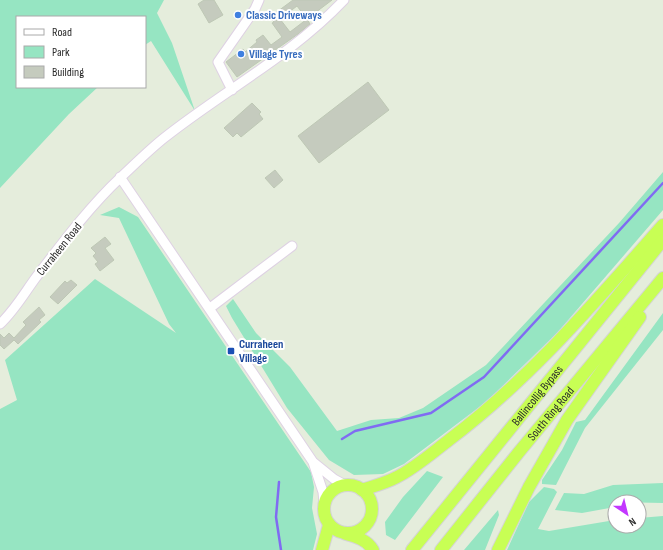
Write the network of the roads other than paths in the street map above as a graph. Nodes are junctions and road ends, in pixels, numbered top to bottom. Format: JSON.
{"nodes":[{"id":1,"x":259,"y":0,"type":"edge"},
{"id":2,"x":344,"y":0,"type":"edge"},
{"id":3,"x":232,"y":90,"type":"junction"},
{"id":4,"x":120,"y":177,"type":"junction"},
{"id":5,"x":663,"y":225,"type":"edge"},
{"id":6,"x":663,"y":240,"type":"edge"},
{"id":7,"x":292,"y":246,"type":"dead end"},
{"id":8,"x":663,"y":278,"type":"edge"},
{"id":9,"x":663,"y":285,"type":"edge"},
{"id":10,"x":210,"y":308,"type":"junction"},
{"id":11,"x":0,"y":324,"type":"edge"},
{"id":12,"x":313,"y":462,"type":"junction"},
{"id":13,"x":346,"y":485,"type":"junction"},
{"id":14,"x":362,"y":490,"type":"junction"},
{"id":15,"x":324,"y":502,"type":"junction"},
{"id":16,"x":368,"y":523,"type":"junction"},
{"id":17,"x":329,"y":525,"type":"junction"},
{"id":18,"x":346,"y":534,"type":"junction"},
{"id":19,"x":372,"y":548,"type":"edge"},
{"id":20,"x":322,"y":550,"type":"edge"},
{"id":21,"x":412,"y":550,"type":"edge"},
{"id":22,"x":441,"y":550,"type":"edge"},
{"id":23,"x":498,"y":550,"type":"edge"}],
"edges":[{"from":1,"to":3,"type":"street"},
{"from":2,"to":3,"type":"street","name":"Curraheen Road"},
{"from":3,"to":4,"type":"street","name":"Curraheen Road"},
{"from":4,"to":10,"type":"street"},
{"from":4,"to":11,"type":"street","name":"Curraheen Road"},
{"from":5,"to":14,"type":"highway"},
{"from":6,"to":21,"type":"highway","name":"Ballincollig Bypass"},
{"from":7,"to":10,"type":"street"},
{"from":8,"to":22,"type":"highway","name":"South Ring Road"},
{"from":9,"to":23,"type":"highway"},
{"from":10,"to":12,"type":"street"},
{"from":12,"to":13,"type":"street"},
{"from":12,"to":15,"type":"street"},
{"from":13,"to":14,"type":"highway"},
{"from":13,"to":15,"type":"highway"},
{"from":14,"to":16,"type":"highway"},
{"from":15,"to":17,"type":"highway"},
{"from":16,"to":18,"type":"highway"},
{"from":16,"to":19,"type":"highway"},
{"from":17,"to":18,"type":"highway"},
{"from":17,"to":20,"type":"highway"},
{"from":18,"to":19,"type":"highway"}]}
